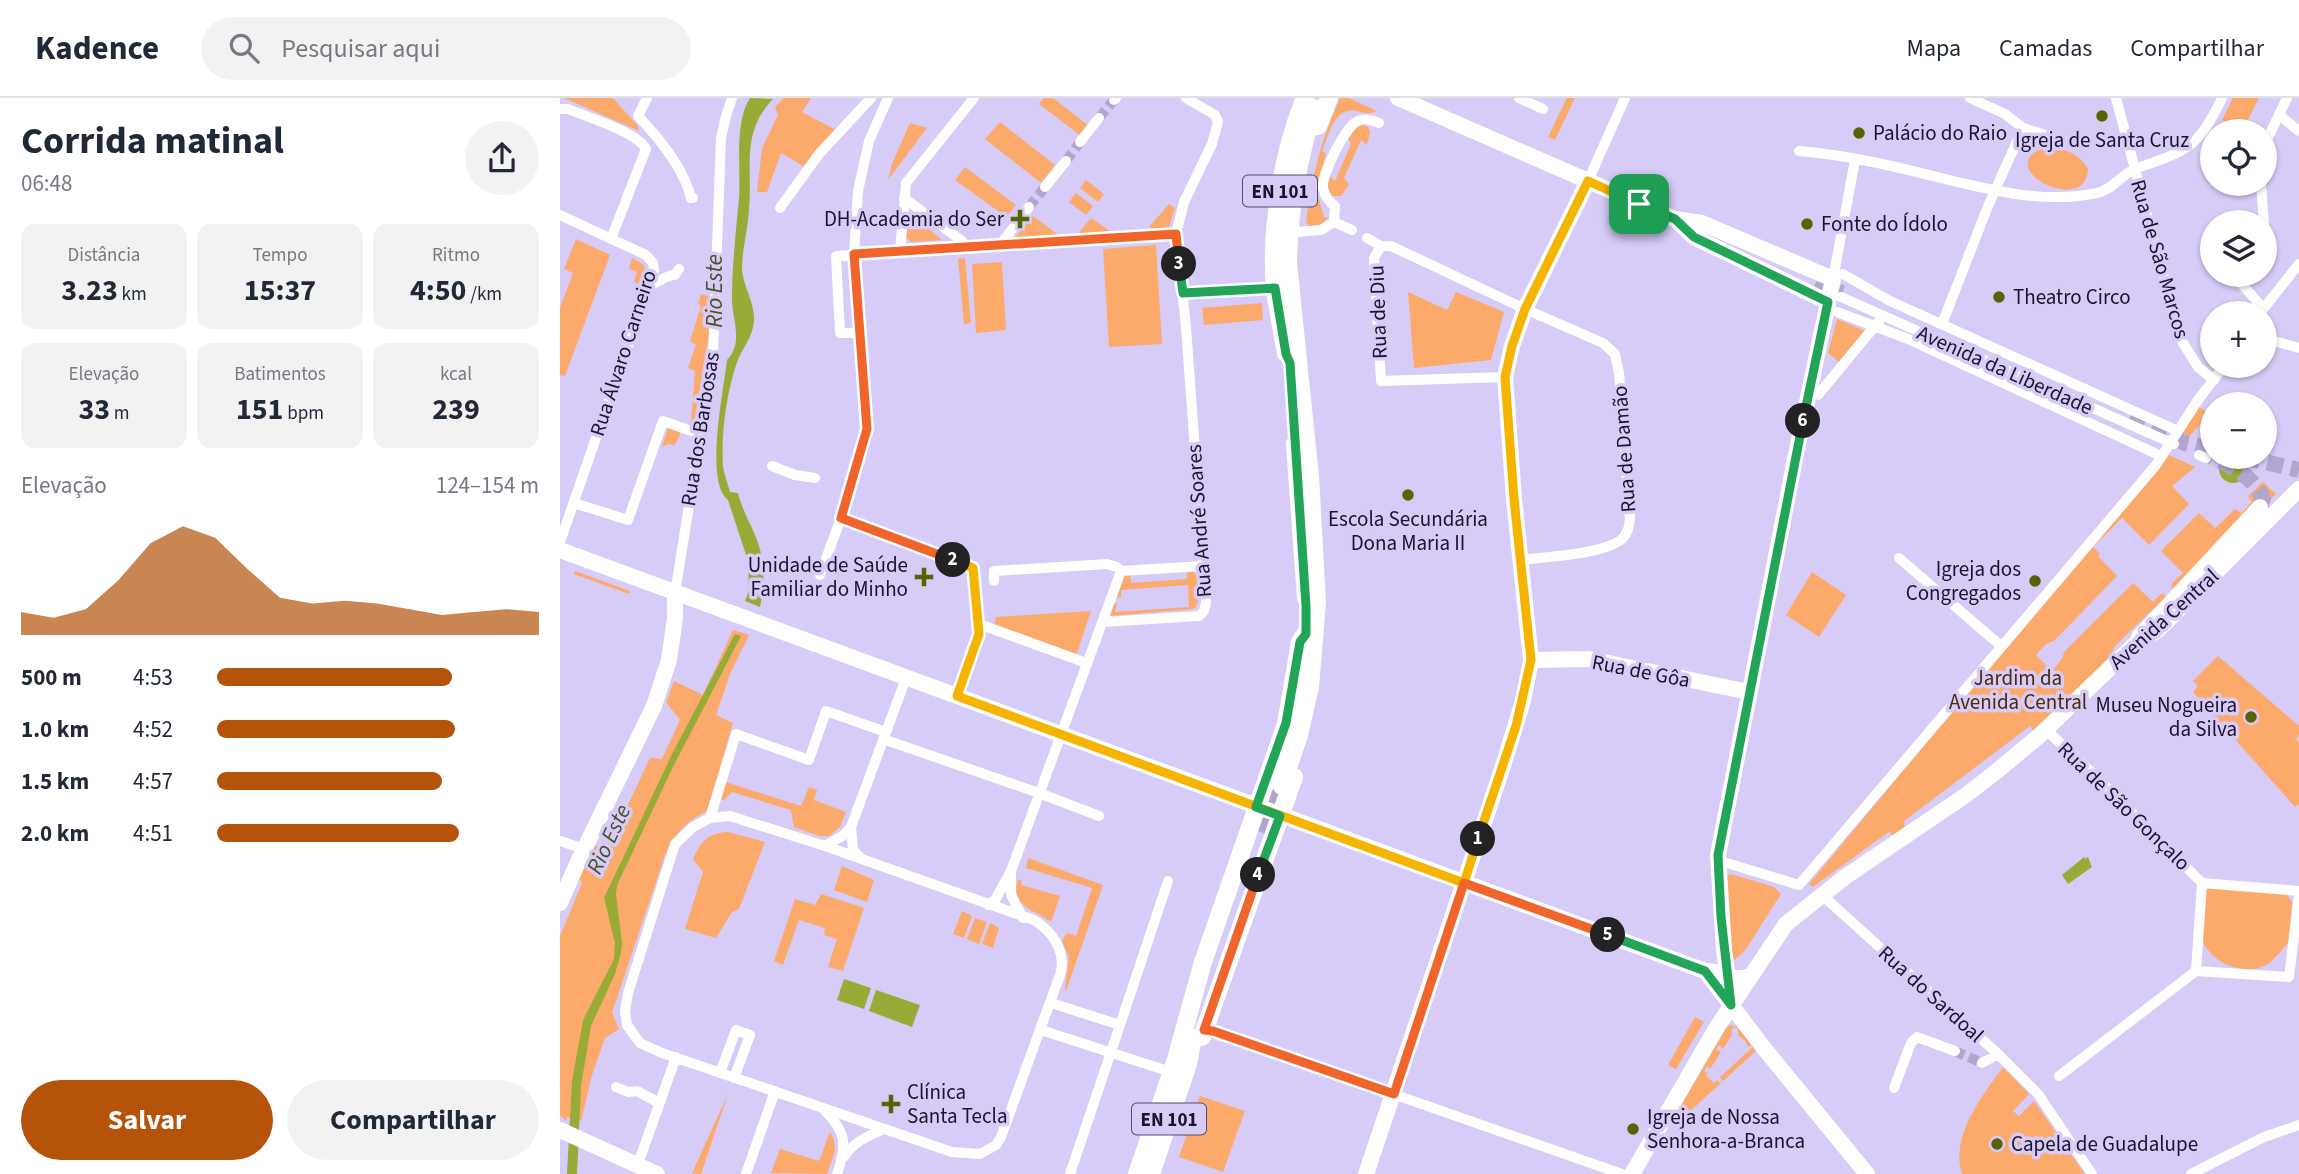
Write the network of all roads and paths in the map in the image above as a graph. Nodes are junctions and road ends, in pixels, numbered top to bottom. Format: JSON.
{"nodes":[{"id":1,"x":647,"y":98,"type":"edge"},
{"id":2,"x":732,"y":98,"type":"edge"},
{"id":3,"x":871,"y":98,"type":"edge"},
{"id":4,"x":888,"y":98,"type":"edge"},
{"id":5,"x":974,"y":98,"type":"edge"},
{"id":6,"x":1186,"y":98,"type":"edge"},
{"id":7,"x":1398,"y":98,"type":"edge"},
{"id":8,"x":1519,"y":98,"type":"edge"},
{"id":9,"x":1625,"y":98,"type":"edge"},
{"id":10,"x":1970,"y":98,"type":"edge"},
{"id":11,"x":2116,"y":98,"type":"edge"},
{"id":12,"x":2222,"y":98,"type":"edge"},
{"id":13,"x":2287,"y":98,"type":"edge"},
{"id":14,"x":1315,"y":102,"type":"edge"},
{"id":15,"x":560,"y":109,"type":"edge"},
{"id":16,"x":1543,"y":109,"type":"dead end"},
{"id":17,"x":2279,"y":115,"type":"junction"},
{"id":18,"x":1099,"y":118,"type":"tunnel mouth"},
{"id":19,"x":2277,"y":119,"type":"edge"},
{"id":20,"x":1379,"y":123,"type":"dead end"},
{"id":21,"x":2023,"y":128,"type":"junction"},
{"id":22,"x":2299,"y":131,"type":"edge"},
{"id":23,"x":2064,"y":141,"type":"dead end"},
{"id":24,"x":1080,"y":142,"type":"tunnel mouth"},
{"id":25,"x":1799,"y":151,"type":"dead end"},
{"id":26,"x":1855,"y":160,"type":"junction"},
{"id":27,"x":1066,"y":161,"type":"tunnel mouth"},
{"id":28,"x":2134,"y":169,"type":"junction"},
{"id":29,"x":1588,"y":181,"type":"junction"},
{"id":30,"x":1045,"y":187,"type":"tunnel mouth"},
{"id":31,"x":1997,"y":192,"type":"junction"},
{"id":32,"x":693,"y":198,"type":"dead end"},
{"id":33,"x":904,"y":198,"type":"junction"},
{"id":34,"x":1029,"y":207,"type":"tunnel mouth"},
{"id":35,"x":780,"y":208,"type":"dead end"},
{"id":36,"x":560,"y":215,"type":"edge"},
{"id":37,"x":1675,"y":219,"type":"junction"},
{"id":38,"x":1334,"y":222,"type":"junction"},
{"id":39,"x":1352,"y":230,"type":"dead end"},
{"id":40,"x":1297,"y":232,"type":"junction"},
{"id":41,"x":1176,"y":234,"type":"junction"},
{"id":42,"x":1367,"y":238,"type":"dead end"},
{"id":43,"x":611,"y":239,"type":"junction"},
{"id":44,"x":1001,"y":244,"type":"junction"},
{"id":45,"x":966,"y":246,"type":"junction"},
{"id":46,"x":1381,"y":246,"type":"junction"},
{"id":47,"x":900,"y":250,"type":"junction"},
{"id":48,"x":854,"y":254,"type":"junction"},
{"id":49,"x":665,"y":264,"type":"dead end"},
{"id":50,"x":2299,"y":264,"type":"edge"},
{"id":51,"x":1838,"y":276,"type":"junction"},
{"id":52,"x":1816,"y":282,"type":"tunnel mouth"},
{"id":53,"x":648,"y":285,"type":"junction"},
{"id":54,"x":1275,"y":288,"type":"junction"},
{"id":55,"x":1183,"y":293,"type":"junction"},
{"id":56,"x":1891,"y":301,"type":"junction"},
{"id":57,"x":2269,"y":301,"type":"edge"},
{"id":58,"x":1835,"y":304,"type":"junction"},
{"id":59,"x":1525,"y":309,"type":"junction"},
{"id":60,"x":1883,"y":315,"type":"junction"},
{"id":61,"x":1920,"y":315,"type":"junction"},
{"id":62,"x":1876,"y":326,"type":"junction"},
{"id":63,"x":1946,"y":326,"type":"junction"},
{"id":64,"x":859,"y":333,"type":"junction"},
{"id":65,"x":1911,"y":334,"type":"junction"},
{"id":66,"x":2277,"y":342,"type":"edge"},
{"id":67,"x":1984,"y":343,"type":"junction"},
{"id":68,"x":1941,"y":347,"type":"junction"},
{"id":69,"x":2299,"y":348,"type":"edge"},
{"id":70,"x":1977,"y":357,"type":"junction"},
{"id":71,"x":2015,"y":357,"type":"junction"},
{"id":72,"x":1290,"y":363,"type":"junction"},
{"id":73,"x":1972,"y":368,"type":"junction"},
{"id":74,"x":2008,"y":371,"type":"junction"},
{"id":75,"x":2045,"y":371,"type":"junction"},
{"id":76,"x":1505,"y":377,"type":"junction"},
{"id":77,"x":2214,"y":380,"type":"joint"},
{"id":78,"x":2003,"y":382,"type":"junction"},
{"id":79,"x":2039,"y":384,"type":"junction"},
{"id":80,"x":2076,"y":384,"type":"junction"},
{"id":81,"x":1818,"y":395,"type":"dead end"},
{"id":82,"x":1303,"y":396,"type":"junction"},
{"id":83,"x":2034,"y":396,"type":"junction"},
{"id":84,"x":2069,"y":398,"type":"junction"},
{"id":85,"x":2107,"y":399,"type":"junction"},
{"id":86,"x":2065,"y":410,"type":"junction"},
{"id":87,"x":2100,"y":412,"type":"junction"},
{"id":88,"x":2137,"y":412,"type":"junction"},
{"id":89,"x":2094,"y":424,"type":"junction"},
{"id":90,"x":2130,"y":425,"type":"junction"},
{"id":91,"x":2178,"y":431,"type":"junction"},
{"id":92,"x":700,"y":434,"type":"junction"},
{"id":93,"x":2124,"y":437,"type":"junction"},
{"id":94,"x":2172,"y":443,"type":"junction"},
{"id":95,"x":2161,"y":456,"type":"junction"},
{"id":96,"x":772,"y":466,"type":"dead end"},
{"id":97,"x":815,"y":478,"type":"dead end"},
{"id":98,"x":2299,"y":489,"type":"edge"},
{"id":99,"x":574,"y":503,"type":"junction"},
{"id":100,"x":2260,"y":508,"type":"dead end"},
{"id":101,"x":841,"y":518,"type":"junction"},
{"id":102,"x":560,"y":542,"type":"edge"},
{"id":103,"x":560,"y":551,"type":"edge"},
{"id":104,"x":1899,"y":558,"type":"dead end"},
{"id":105,"x":1521,"y":560,"type":"junction"},
{"id":106,"x":1203,"y":566,"type":"junction"},
{"id":107,"x":1121,"y":571,"type":"junction"},
{"id":108,"x":820,"y":575,"type":"dead end"},
{"id":109,"x":994,"y":581,"type":"dead end"},
{"id":110,"x":675,"y":593,"type":"junction"},
{"id":111,"x":1317,"y":602,"type":"junction"},
{"id":112,"x":1103,"y":622,"type":"junction"},
{"id":113,"x":979,"y":624,"type":"junction"},
{"id":114,"x":1306,"y":634,"type":"junction"},
{"id":115,"x":1095,"y":643,"type":"junction"},
{"id":116,"x":2134,"y":645,"type":"junction"},
{"id":117,"x":2001,"y":646,"type":"junction"},
{"id":118,"x":1531,"y":660,"type":"junction"},
{"id":119,"x":1081,"y":661,"type":"junction"},
{"id":120,"x":906,"y":678,"type":"junction"},
{"id":121,"x":1080,"y":681,"type":"junction"},
{"id":122,"x":1749,"y":692,"type":"junction"},
{"id":123,"x":957,"y":696,"type":"junction"},
{"id":124,"x":2046,"y":730,"type":"junction"},
{"id":125,"x":1060,"y":733,"type":"junction"},
{"id":126,"x":885,"y":735,"type":"junction"},
{"id":127,"x":1039,"y":793,"type":"junction"},
{"id":128,"x":1256,"y":807,"type":"junction"},
{"id":129,"x":1099,"y":816,"type":"dead end"},
{"id":130,"x":1280,"y":816,"type":"junction"},
{"id":131,"x":710,"y":818,"type":"junction"},
{"id":132,"x":851,"y":827,"type":"junction"},
{"id":133,"x":560,"y":841,"type":"edge"},
{"id":134,"x":825,"y":846,"type":"junction"},
{"id":135,"x":584,"y":849,"type":"junction"},
{"id":136,"x":862,"y":859,"type":"junction"},
{"id":137,"x":1723,"y":864,"type":"junction"},
{"id":138,"x":1011,"y":871,"type":"junction"},
{"id":139,"x":1168,"y":881,"type":"dead end"},
{"id":140,"x":1464,"y":883,"type":"junction"},
{"id":141,"x":2202,"y":883,"type":"junction"},
{"id":142,"x":2299,"y":892,"type":"edge"},
{"id":143,"x":1822,"y":895,"type":"junction"},
{"id":144,"x":560,"y":904,"type":"edge"},
{"id":145,"x":988,"y":905,"type":"junction"},
{"id":146,"x":1023,"y":918,"type":"junction"},
{"id":147,"x":1724,"y":950,"type":"junction"},
{"id":148,"x":1705,"y":971,"type":"junction"},
{"id":149,"x":2196,"y":971,"type":"junction"},
{"id":150,"x":1728,"y":976,"type":"junction"},
{"id":151,"x":1751,"y":976,"type":"junction"},
{"id":152,"x":2289,"y":977,"type":"junction"},
{"id":153,"x":2299,"y":987,"type":"edge"},
{"id":154,"x":1051,"y":1003,"type":"junction"},
{"id":155,"x":1731,"y":1005,"type":"junction"},
{"id":156,"x":1120,"y":1025,"type":"junction"},
{"id":157,"x":1041,"y":1030,"type":"junction"},
{"id":158,"x":1199,"y":1036,"type":"junction"},
{"id":159,"x":1955,"y":1051,"type":"tunnel mouth"},
{"id":160,"x":1111,"y":1052,"type":"junction"},
{"id":161,"x":1998,"y":1054,"type":"junction"},
{"id":162,"x":676,"y":1058,"type":"junction"},
{"id":163,"x":1183,"y":1058,"type":"junction"},
{"id":164,"x":1982,"y":1063,"type":"dead end"},
{"id":165,"x":1171,"y":1072,"type":"junction"},
{"id":166,"x":720,"y":1073,"type":"junction"},
{"id":167,"x":2059,"y":1076,"type":"dead end"},
{"id":168,"x":734,"y":1078,"type":"junction"},
{"id":169,"x":616,"y":1087,"type":"dead end"},
{"id":170,"x":1894,"y":1088,"type":"dead end"},
{"id":171,"x":775,"y":1091,"type":"junction"},
{"id":172,"x":1394,"y":1094,"type":"junction"},
{"id":173,"x":659,"y":1102,"type":"junction"},
{"id":174,"x":819,"y":1106,"type":"junction"},
{"id":175,"x":2299,"y":1125,"type":"edge"},
{"id":176,"x":884,"y":1129,"type":"junction"},
{"id":177,"x":561,"y":1130,"type":"edge"},
{"id":178,"x":842,"y":1160,"type":"junction"},
{"id":179,"x":638,"y":1164,"type":"junction"},
{"id":180,"x":657,"y":1174,"type":"edge"},
{"id":181,"x":746,"y":1174,"type":"edge"},
{"id":182,"x":837,"y":1174,"type":"edge"},
{"id":183,"x":1070,"y":1174,"type":"edge"},
{"id":184,"x":1137,"y":1174,"type":"edge"},
{"id":185,"x":1151,"y":1174,"type":"edge"},
{"id":186,"x":1366,"y":1174,"type":"edge"},
{"id":187,"x":1622,"y":1174,"type":"edge"},
{"id":188,"x":1632,"y":1174,"type":"edge"},
{"id":189,"x":1867,"y":1174,"type":"edge"},
{"id":190,"x":2092,"y":1174,"type":"edge"},
{"id":191,"x":2191,"y":1174,"type":"edge"}],
"edges":[{"from":1,"to":32,"type":"street"},
{"from":2,"to":92,"type":"street","name":"Rua dos Barbosas"},
{"from":3,"to":35,"type":"street"},
{"from":4,"to":48,"type":"street"},
{"from":5,"to":33,"type":"street"},
{"from":6,"to":41,"type":"street"},
{"from":7,"to":29,"type":"street","name":"Avenida da Liberdade"},
{"from":8,"to":16,"type":"street"},
{"from":9,"to":29,"type":"street"},
{"from":10,"to":21,"type":"street"},
{"from":11,"to":28,"type":"street","name":"Rua de São Marcos"},
{"from":12,"to":28,"type":"street"},
{"from":13,"to":17,"type":"street"},
{"from":14,"to":40,"type":"main road","number":"EN 101"},
{"from":14,"to":54,"type":"main road","number":"EN 101"},
{"from":14,"to":72,"type":"main road"},
{"from":14,"to":82,"type":"main road"},
{"from":15,"to":43,"type":"street"},
{"from":17,"to":19,"type":"street"},
{"from":17,"to":22,"type":"street"},
{"from":18,"to":24,"type":"street"},
{"from":20,"to":38,"type":"street"},
{"from":21,"to":23,"type":"street"},
{"from":21,"to":31,"type":"street"},
{"from":25,"to":26,"type":"street"},
{"from":26,"to":31,"type":"street"},
{"from":26,"to":51,"type":"street"},
{"from":27,"to":30,"type":"street"},
{"from":28,"to":31,"type":"street"},
{"from":28,"to":77,"type":"street","name":"Rua de São Marcos"},
{"from":29,"to":37,"type":"street","name":"Avenida da Liberdade"},
{"from":29,"to":59,"type":"street"},
{"from":31,"to":63,"type":"street"},
{"from":33,"to":45,"type":"street"},
{"from":33,"to":47,"type":"street"},
{"from":34,"to":44,"type":"street"},
{"from":36,"to":43,"type":"street","name":"Rua Álvaro Carneiro"},
{"from":37,"to":51,"type":"street","name":"Avenida da Liberdade"},
{"from":37,"to":52,"type":"street","name":"Avenida da Liberdade"},
{"from":37,"to":58,"type":"street","name":"Avenida da Liberdade"},
{"from":38,"to":39,"type":"street"},
{"from":38,"to":40,"type":"street"},
{"from":40,"to":82,"type":"main road","number":"EN 101"},
{"from":41,"to":44,"type":"street"},
{"from":41,"to":55,"type":"street","name":"Rua André Soares"},
{"from":42,"to":46,"type":"street","name":"Rua de Diu"},
{"from":43,"to":53,"type":"street","name":"Rua Álvaro Carneiro"},
{"from":44,"to":45,"type":"street"},
{"from":45,"to":47,"type":"street"},
{"from":46,"to":59,"type":"street","name":"Rua de Diu"},
{"from":46,"to":76,"type":"street","name":"Rua de Diu"},
{"from":47,"to":48,"type":"street"},
{"from":48,"to":64,"type":"street"},
{"from":48,"to":64,"type":"street"},
{"from":49,"to":53,"type":"street"},
{"from":50,"to":57,"type":"street"},
{"from":51,"to":56,"type":"street"},
{"from":51,"to":58,"type":"street"},
{"from":53,"to":99,"type":"street","name":"Rua Álvaro Carneiro"},
{"from":54,"to":55,"type":"street"},
{"from":54,"to":72,"type":"main road","number":"EN 101"},
{"from":55,"to":106,"type":"street","name":"Rua André Soares"},
{"from":56,"to":60,"type":"street"},
{"from":56,"to":61,"type":"street"},
{"from":58,"to":60,"type":"street","name":"Avenida da Liberdade"},
{"from":58,"to":62,"type":"street"},
{"from":58,"to":122,"type":"street"},
{"from":59,"to":76,"type":"street"},
{"from":59,"to":105,"type":"street","name":"Rua de Damão"},
{"from":60,"to":62,"type":"street"},
{"from":60,"to":65,"type":"street","name":"Avenida da Liberdade"},
{"from":61,"to":63,"type":"street"},
{"from":61,"to":65,"type":"street"},
{"from":62,"to":65,"type":"street"},
{"from":62,"to":81,"type":"street"},
{"from":63,"to":67,"type":"street"},
{"from":63,"to":68,"type":"street"},
{"from":64,"to":101,"type":"street"},
{"from":65,"to":68,"type":"street","name":"Avenida da Liberdade"},
{"from":66,"to":69,"type":"street"},
{"from":67,"to":70,"type":"street"},
{"from":67,"to":71,"type":"street"},
{"from":68,"to":70,"type":"street","name":"Avenida da Liberdade"},
{"from":68,"to":73,"type":"street"},
{"from":70,"to":73,"type":"street"},
{"from":70,"to":74,"type":"street","name":"Avenida da Liberdade"},
{"from":71,"to":74,"type":"street"},
{"from":71,"to":75,"type":"street"},
{"from":72,"to":114,"type":"main road","number":"EN 101"},
{"from":73,"to":78,"type":"street"},
{"from":74,"to":78,"type":"street"},
{"from":74,"to":79,"type":"street","name":"Avenida da Liberdade"},
{"from":75,"to":79,"type":"street"},
{"from":75,"to":80,"type":"street"},
{"from":76,"to":105,"type":"street"},
{"from":77,"to":91,"type":"street"},
{"from":78,"to":83,"type":"street"},
{"from":79,"to":83,"type":"street"},
{"from":79,"to":84,"type":"street","name":"Avenida da Liberdade"},
{"from":80,"to":84,"type":"street"},
{"from":80,"to":85,"type":"street"},
{"from":82,"to":111,"type":"main road","number":"EN 101"},
{"from":83,"to":86,"type":"street"},
{"from":84,"to":86,"type":"street"},
{"from":84,"to":87,"type":"street","name":"Avenida da Liberdade"},
{"from":85,"to":87,"type":"street"},
{"from":85,"to":88,"type":"street"},
{"from":86,"to":89,"type":"street"},
{"from":87,"to":89,"type":"street"},
{"from":87,"to":90,"type":"street","name":"Avenida da Liberdade"},
{"from":88,"to":90,"type":"street"},
{"from":88,"to":91,"type":"street"},
{"from":89,"to":93,"type":"street"},
{"from":90,"to":93,"type":"street"},
{"from":90,"to":94,"type":"street","name":"Avenida da Liberdade"},
{"from":91,"to":94,"type":"street"},
{"from":92,"to":99,"type":"street"},
{"from":92,"to":110,"type":"street","name":"Rua dos Barbosas"},
{"from":93,"to":95,"type":"street"},
{"from":94,"to":95,"type":"street"},
{"from":95,"to":117,"type":"street"},
{"from":96,"to":97,"type":"street"},
{"from":98,"to":116,"type":"street","name":"Avenida Central"},
{"from":99,"to":102,"type":"street","name":"Rua Álvaro Carneiro"},
{"from":100,"to":116,"type":"street"},
{"from":101,"to":108,"type":"street"},
{"from":101,"to":113,"type":"street"},
{"from":103,"to":110,"type":"street"},
{"from":104,"to":117,"type":"street"},
{"from":105,"to":118,"type":"street"},
{"from":106,"to":107,"type":"street"},
{"from":106,"to":112,"type":"street","name":"Rua André Soares"},
{"from":107,"to":109,"type":"street"},
{"from":107,"to":112,"type":"street"},
{"from":110,"to":120,"type":"street"},
{"from":110,"to":135,"type":"street"},
{"from":111,"to":114,"type":"main road","number":"EN 101"},
{"from":111,"to":130,"type":"main road"},
{"from":112,"to":115,"type":"street"},
{"from":113,"to":119,"type":"street"},
{"from":113,"to":123,"type":"street"},
{"from":114,"to":128,"type":"main road"},
{"from":115,"to":119,"type":"street"},
{"from":115,"to":121,"type":"street"},
{"from":116,"to":124,"type":"street","name":"Avenida Central"},
{"from":117,"to":137,"type":"street"},
{"from":118,"to":122,"type":"street","name":"Rua de Gôa"},
{"from":118,"to":140,"type":"street"},
{"from":119,"to":121,"type":"street"},
{"from":120,"to":123,"type":"street"},
{"from":120,"to":126,"type":"street"},
{"from":121,"to":125,"type":"street"},
{"from":122,"to":137,"type":"street"},
{"from":123,"to":125,"type":"street"},
{"from":124,"to":141,"type":"street","name":"Rua de São Gonçalo"},
{"from":124,"to":143,"type":"street","name":"Avenida Central"},
{"from":125,"to":127,"type":"street"},
{"from":125,"to":128,"type":"street"},
{"from":126,"to":127,"type":"street"},
{"from":126,"to":131,"type":"street"},
{"from":126,"to":132,"type":"street"},
{"from":127,"to":129,"type":"street"},
{"from":127,"to":138,"type":"street"},
{"from":128,"to":130,"type":"street"},
{"from":128,"to":163,"type":"main road"},
{"from":130,"to":140,"type":"street"},
{"from":130,"to":158,"type":"main road"},
{"from":131,"to":134,"type":"street"},
{"from":131,"to":162,"type":"street"},
{"from":132,"to":134,"type":"street"},
{"from":132,"to":136,"type":"street"},
{"from":133,"to":135,"type":"street"},
{"from":134,"to":136,"type":"street"},
{"from":135,"to":144,"type":"street"},
{"from":136,"to":145,"type":"street"},
{"from":137,"to":147,"type":"street"},
{"from":138,"to":145,"type":"street"},
{"from":138,"to":146,"type":"street"},
{"from":139,"to":156,"type":"street"},
{"from":140,"to":148,"type":"street"},
{"from":140,"to":172,"type":"street"},
{"from":141,"to":142,"type":"street"},
{"from":141,"to":149,"type":"street"},
{"from":142,"to":152,"type":"street"},
{"from":143,"to":151,"type":"street","name":"Avenida Central"},
{"from":143,"to":161,"type":"street","name":"Rua do Sardoal"},
{"from":145,"to":146,"type":"street"},
{"from":146,"to":154,"type":"street"},
{"from":147,"to":148,"type":"street"},
{"from":147,"to":150,"type":"street"},
{"from":148,"to":150,"type":"street"},
{"from":148,"to":155,"type":"street"},
{"from":149,"to":152,"type":"street"},
{"from":149,"to":167,"type":"street"},
{"from":150,"to":151,"type":"street"},
{"from":150,"to":155,"type":"street"},
{"from":151,"to":155,"type":"street","name":"Avenida Central"},
{"from":152,"to":153,"type":"street"},
{"from":154,"to":156,"type":"street"},
{"from":154,"to":157,"type":"street"},
{"from":155,"to":188,"type":"street","name":"Avenida Central"},
{"from":155,"to":189,"type":"street"},
{"from":156,"to":160,"type":"street"},
{"from":157,"to":160,"type":"street"},
{"from":157,"to":176,"type":"street"},
{"from":158,"to":163,"type":"main road"},
{"from":158,"to":163,"type":"main road","number":"EN 101"},
{"from":158,"to":172,"type":"street"},
{"from":159,"to":170,"type":"street"},
{"from":160,"to":165,"type":"street"},
{"from":160,"to":183,"type":"street"},
{"from":161,"to":164,"type":"street"},
{"from":161,"to":190,"type":"street","name":"Rua do Sardoal"},
{"from":162,"to":166,"type":"street"},
{"from":162,"to":173,"type":"street"},
{"from":163,"to":165,"type":"main road","number":"EN 101"},
{"from":163,"to":185,"type":"main road","number":"EN 101"},
{"from":165,"to":184,"type":"main road","number":"EN 101"},
{"from":166,"to":168,"type":"street"},
{"from":166,"to":168,"type":"street"},
{"from":168,"to":171,"type":"street"},
{"from":169,"to":173,"type":"street"},
{"from":171,"to":174,"type":"street"},
{"from":171,"to":181,"type":"street"},
{"from":172,"to":186,"type":"street"},
{"from":172,"to":187,"type":"street"},
{"from":173,"to":179,"type":"street"},
{"from":174,"to":176,"type":"street"},
{"from":174,"to":178,"type":"street"},
{"from":175,"to":191,"type":"street"},
{"from":176,"to":178,"type":"street"},
{"from":177,"to":179,"type":"street"},
{"from":178,"to":182,"type":"street"},
{"from":179,"to":180,"type":"street"}]}
